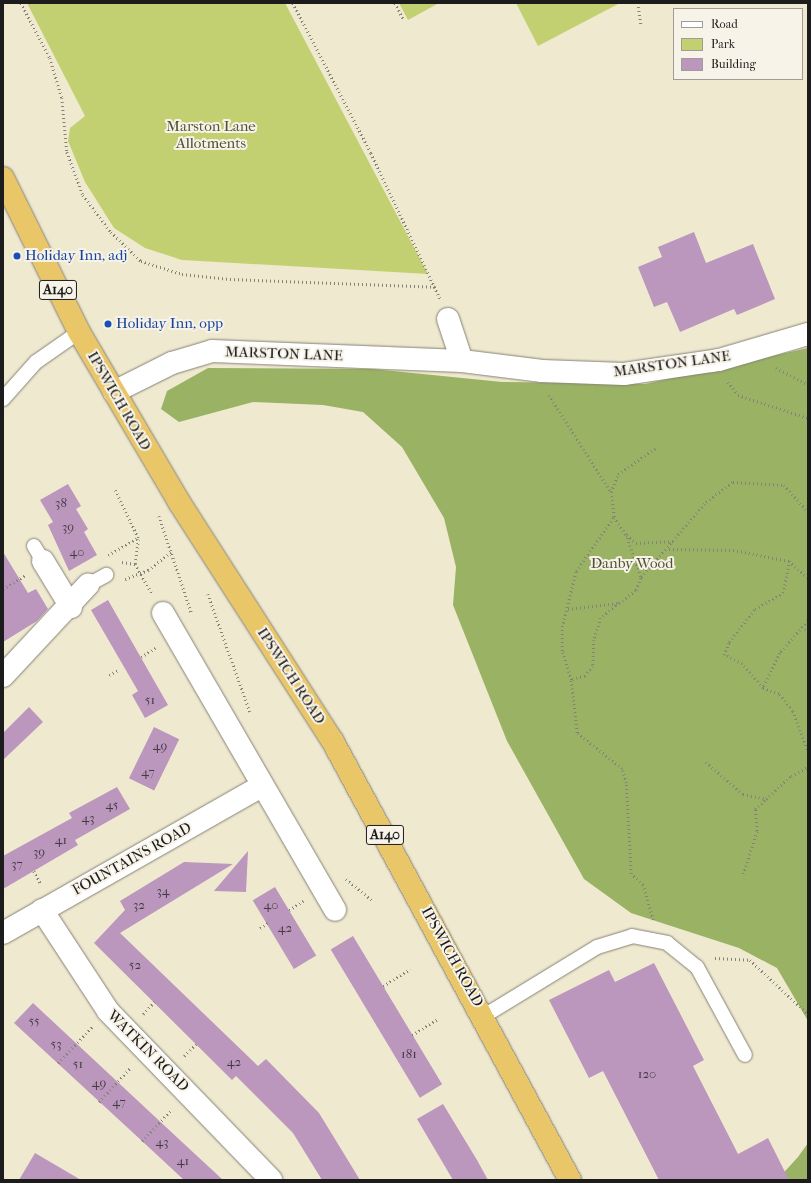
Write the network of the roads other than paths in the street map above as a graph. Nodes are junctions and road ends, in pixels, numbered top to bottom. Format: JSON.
{"nodes":[{"id":1,"x":3,"y":178,"type":"edge"},
{"id":2,"x":448,"y":319,"type":"road end"},
{"id":3,"x":79,"y":332,"type":"junction"},
{"id":4,"x":808,"y":334,"type":"edge"},
{"id":5,"x":462,"y":361,"type":"junction"},
{"id":6,"x":114,"y":392,"type":"junction"},
{"id":7,"x":3,"y":399,"type":"edge"},
{"id":8,"x":39,"y":553,"type":"dead end"},
{"id":9,"x":97,"y":580,"type":"road end"},
{"id":10,"x":71,"y":607,"type":"junction"},
{"id":11,"x":163,"y":614,"type":"road end"},
{"id":12,"x":3,"y":676,"type":"edge"},
{"id":13,"x":262,"y":786,"type":"junction"},
{"id":14,"x":42,"y":910,"type":"junction"},
{"id":15,"x":335,"y":910,"type":"dead end"},
{"id":16,"x":3,"y":933,"type":"edge"},
{"id":17,"x":484,"y":1016,"type":"junction"},
{"id":18,"x":745,"y":1055,"type":"dead end"},
{"id":19,"x":271,"y":1180,"type":"edge"},
{"id":20,"x":570,"y":1180,"type":"edge"}],
"edges":[{"from":1,"to":3,"type":"highway","name":"IPSWICH ROAD","number":"A140"},
{"from":2,"to":5,"type":"street"},
{"from":3,"to":6,"type":"highway","name":"IPSWICH ROAD","number":"A140"},
{"from":3,"to":7,"type":"lane"},
{"from":4,"to":5,"type":"street","name":"MARSTON LANE"},
{"from":5,"to":6,"type":"street","name":"MARSTON LANE"},
{"from":6,"to":17,"type":"highway","name":"IPSWICH ROAD","number":"A140"},
{"from":8,"to":10,"type":"street"},
{"from":9,"to":10,"type":"street"},
{"from":10,"to":12,"type":"street"},
{"from":11,"to":13,"type":"street"},
{"from":13,"to":14,"type":"street","name":"FOUNTAINS ROAD"},
{"from":13,"to":15,"type":"street"},
{"from":14,"to":16,"type":"street","name":"FOUNTAINS ROAD"},
{"from":14,"to":19,"type":"street","name":"WATKIN ROAD"},
{"from":17,"to":18,"type":"lane"},
{"from":17,"to":20,"type":"highway","name":"IPSWICH ROAD","number":"A140"}]}
